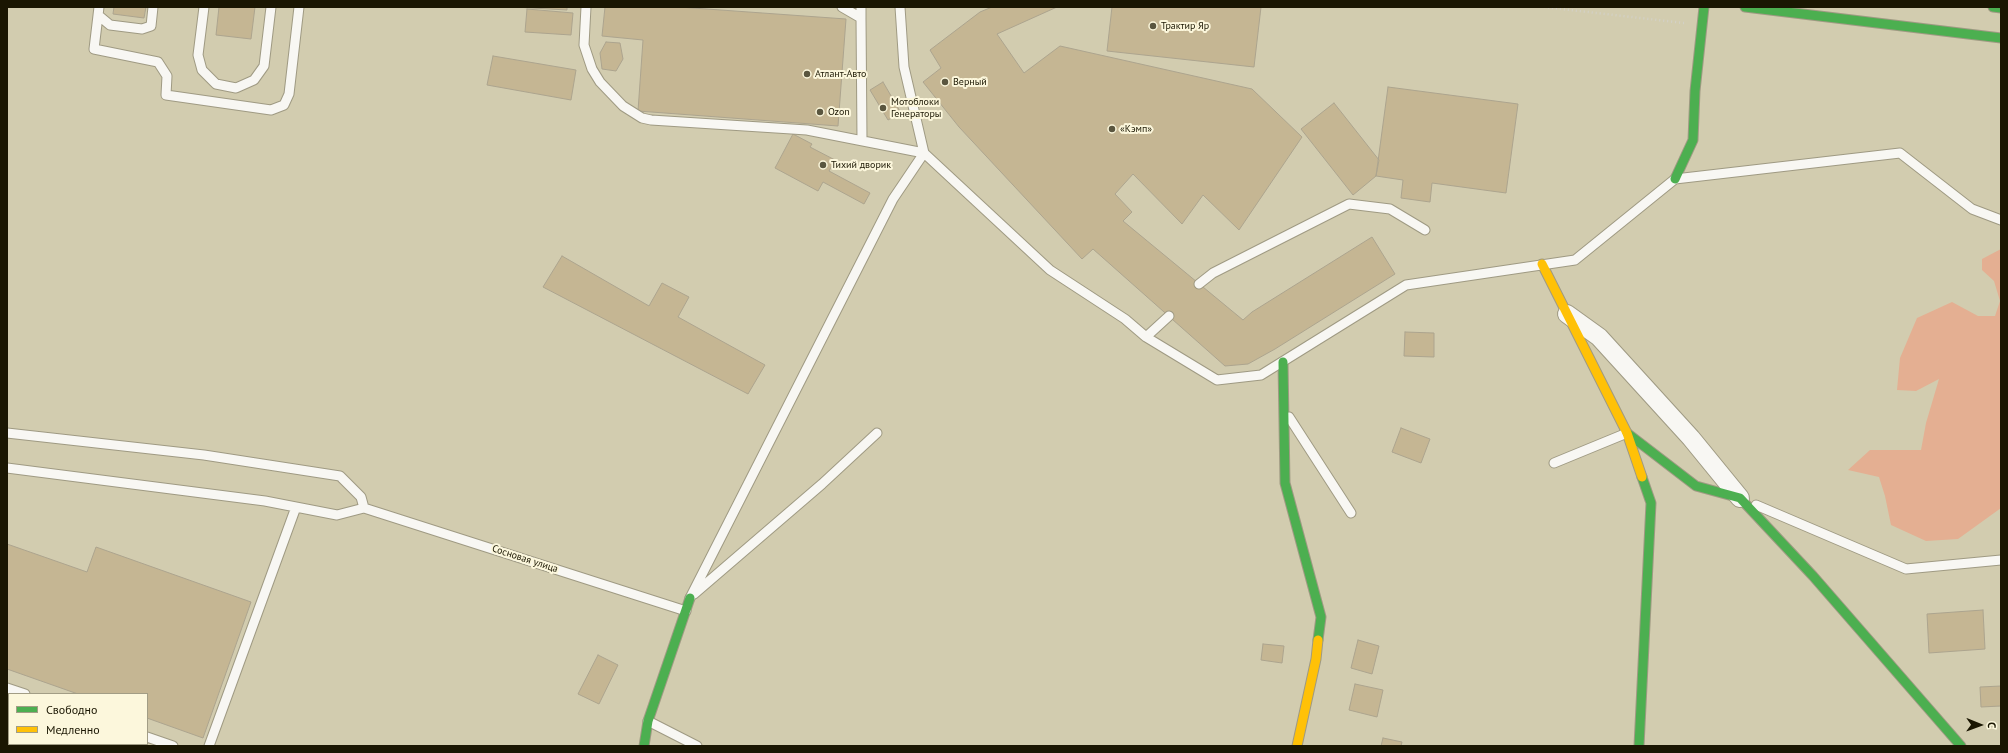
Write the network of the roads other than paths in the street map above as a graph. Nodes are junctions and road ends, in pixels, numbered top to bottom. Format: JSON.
{"nodes":[{"id":1,"x":153,"y":7,"type":"edge"},
{"id":2,"x":204,"y":7,"type":"edge"},
{"id":3,"x":271,"y":7,"type":"edge"},
{"id":4,"x":299,"y":7,"type":"edge"},
{"id":5,"x":586,"y":7,"type":"edge"},
{"id":6,"x":842,"y":7,"type":"edge"},
{"id":7,"x":861,"y":7,"type":"edge"},
{"id":8,"x":900,"y":7,"type":"edge"},
{"id":9,"x":1704,"y":7,"type":"edge"},
{"id":10,"x":1745,"y":7,"type":"edge"},
{"id":11,"x":1993,"y":7,"type":"edge"},
{"id":12,"x":2001,"y":8,"type":"edge"},
{"id":13,"x":99,"y":11,"type":"edge"},
{"id":14,"x":861,"y":18,"type":"junction"},
{"id":15,"x":2001,"y":38,"type":"edge"},
{"id":16,"x":862,"y":140,"type":"junction"},
{"id":17,"x":924,"y":153,"type":"junction"},
{"id":18,"x":1675,"y":179,"type":"junction"},
{"id":19,"x":2001,"y":220,"type":"edge"},
{"id":20,"x":1425,"y":230,"type":"dead end"},
{"id":21,"x":1542,"y":264,"type":"junction"},
{"id":22,"x":1199,"y":284,"type":"dead end"},
{"id":23,"x":1567,"y":313,"type":"junction"},
{"id":24,"x":1169,"y":316,"type":"dead end"},
{"id":25,"x":1146,"y":336,"type":"junction"},
{"id":26,"x":1283,"y":362,"type":"junction"},
{"id":27,"x":1283,"y":409,"type":"junction"},
{"id":28,"x":7,"y":433,"type":"edge"},
{"id":29,"x":877,"y":433,"type":"dead end"},
{"id":30,"x":1627,"y":433,"type":"junction"},
{"id":31,"x":1554,"y":463,"type":"dead end"},
{"id":32,"x":7,"y":468,"type":"edge"},
{"id":33,"x":1740,"y":498,"type":"junction"},
{"id":34,"x":296,"y":507,"type":"junction"},
{"id":35,"x":364,"y":508,"type":"junction"},
{"id":36,"x":1351,"y":513,"type":"dead end"},
{"id":37,"x":2001,"y":560,"type":"edge"},
{"id":38,"x":690,"y":598,"type":"junction"},
{"id":39,"x":686,"y":611,"type":"junction"},
{"id":40,"x":7,"y":688,"type":"edge"},
{"id":41,"x":22,"y":693,"type":"edge"},
{"id":42,"x":648,"y":721,"type":"junction"},
{"id":43,"x":148,"y":737,"type":"edge"},
{"id":44,"x":173,"y":746,"type":"edge"},
{"id":45,"x":209,"y":746,"type":"edge"},
{"id":46,"x":644,"y":746,"type":"edge"},
{"id":47,"x":697,"y":746,"type":"edge"},
{"id":48,"x":1297,"y":746,"type":"edge"},
{"id":49,"x":1639,"y":746,"type":"edge"},
{"id":50,"x":1961,"y":746,"type":"edge"}],
"edges":[{"from":1,"to":13,"type":"lane"},
{"from":2,"to":3,"type":"lane"},
{"from":4,"to":13,"type":"lane"},
{"from":5,"to":16,"type":"lane"},
{"from":6,"to":14,"type":"lane"},
{"from":7,"to":14,"type":"lane"},
{"from":8,"to":17,"type":"lane"},
{"from":9,"to":18,"type":"main road"},
{"from":10,"to":15,"type":"main road"},
{"from":11,"to":12,"type":"main road"},
{"from":14,"to":16,"type":"lane"},
{"from":16,"to":17,"type":"lane"},
{"from":17,"to":25,"type":"lane"},
{"from":17,"to":38,"type":"lane"},
{"from":18,"to":19,"type":"lane"},
{"from":18,"to":21,"type":"lane"},
{"from":20,"to":22,"type":"lane"},
{"from":21,"to":23,"type":"main road"},
{"from":21,"to":26,"type":"lane"},
{"from":23,"to":30,"type":"main road"},
{"from":23,"to":33,"type":"street"},
{"from":24,"to":25,"type":"lane"},
{"from":25,"to":26,"type":"lane"},
{"from":26,"to":27,"type":"main road"},
{"from":27,"to":36,"type":"lane"},
{"from":27,"to":48,"type":"main road"},
{"from":28,"to":35,"type":"lane"},
{"from":29,"to":38,"type":"lane"},
{"from":30,"to":31,"type":"lane"},
{"from":30,"to":33,"type":"main road"},
{"from":30,"to":49,"type":"main road"},
{"from":32,"to":34,"type":"lane"},
{"from":33,"to":37,"type":"lane"},
{"from":33,"to":50,"type":"main road"},
{"from":34,"to":35,"type":"lane"},
{"from":34,"to":45,"type":"lane"},
{"from":35,"to":39,"type":"lane","name":"Сосновая улица"},
{"from":38,"to":39,"type":"main road"},
{"from":39,"to":42,"type":"main road"},
{"from":40,"to":41,"type":"lane"},
{"from":42,"to":46,"type":"main road"},
{"from":42,"to":47,"type":"lane"},
{"from":43,"to":44,"type":"lane"}]}
